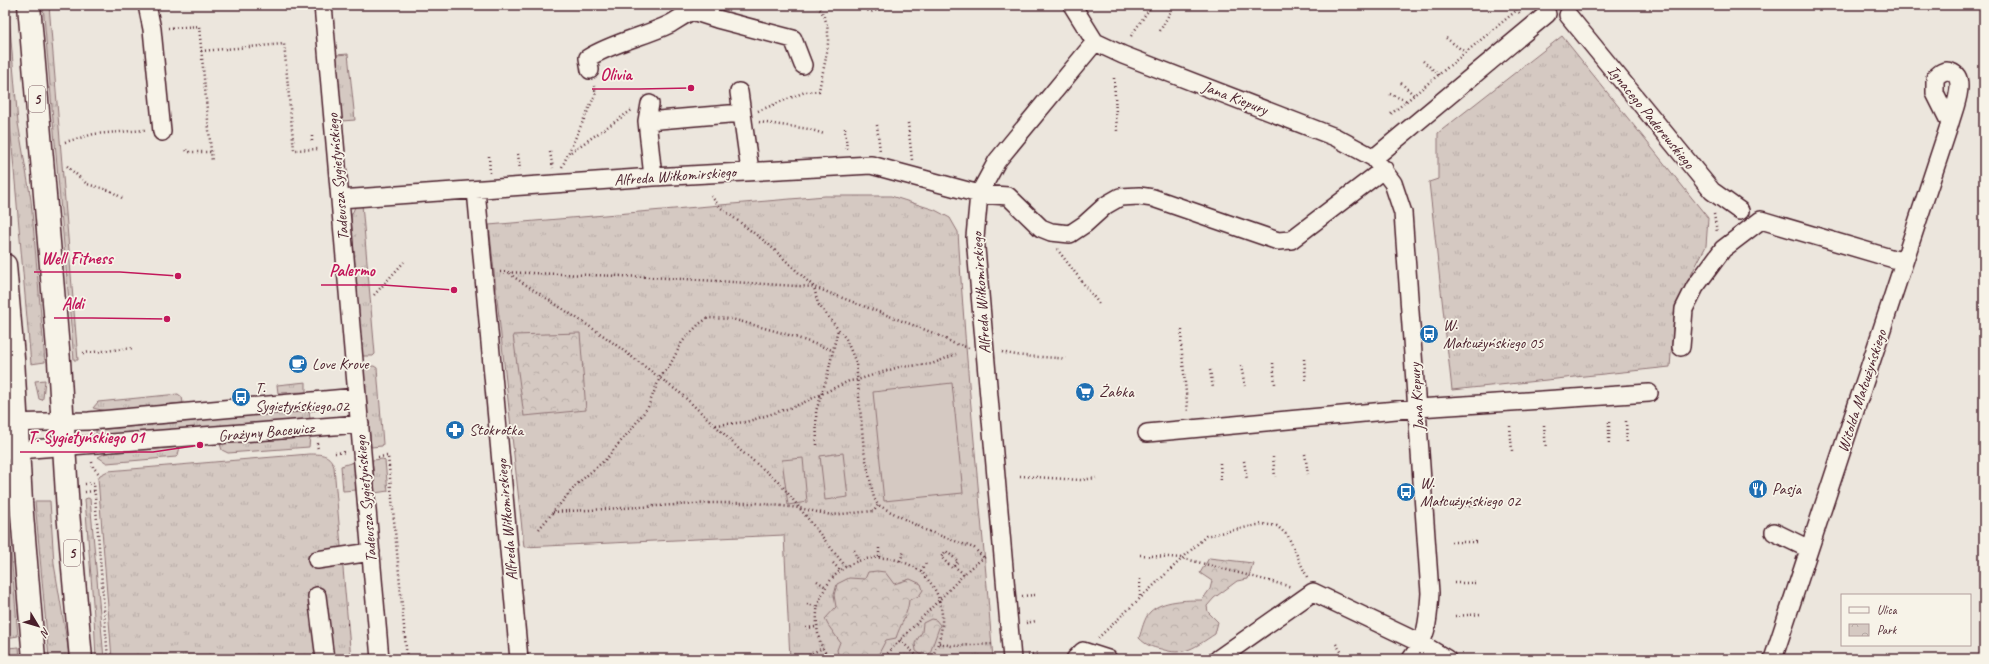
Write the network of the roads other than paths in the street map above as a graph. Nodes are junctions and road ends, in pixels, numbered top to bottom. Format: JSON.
{"nodes":[{"id":1,"x":29,"y":5,"type":"edge"},
{"id":2,"x":147,"y":5,"type":"edge"},
{"id":3,"x":323,"y":5,"type":"edge"},
{"id":4,"x":1072,"y":5,"type":"edge"},
{"id":5,"x":691,"y":8,"type":"edge"},
{"id":6,"x":1545,"y":9,"type":"edge"},
{"id":7,"x":1571,"y":10,"type":"edge"},
{"id":8,"x":1095,"y":42,"type":"junction"},
{"id":9,"x":803,"y":64,"type":"dead end"},
{"id":10,"x":590,"y":70,"type":"road end"},
{"id":11,"x":739,"y":92,"type":"dead end"},
{"id":12,"x":742,"y":116,"type":"junction"},
{"id":13,"x":1950,"y":123,"type":"dead end"},
{"id":14,"x":162,"y":131,"type":"road end"},
{"id":15,"x":1379,"y":164,"type":"junction"},
{"id":16,"x":750,"y":171,"type":"junction"},
{"id":17,"x":653,"y":177,"type":"junction"},
{"id":18,"x":476,"y":190,"type":"junction"},
{"id":19,"x":979,"y":194,"type":"junction"},
{"id":20,"x":340,"y":199,"type":"junction"},
{"id":21,"x":1740,"y":212,"type":"dead end"},
{"id":22,"x":1904,"y":262,"type":"junction"},
{"id":23,"x":5,"y":265,"type":"edge"},
{"id":24,"x":1681,"y":347,"type":"dead end"},
{"id":25,"x":1649,"y":393,"type":"dead end"},
{"id":26,"x":357,"y":397,"type":"junction"},
{"id":27,"x":1418,"y":408,"type":"junction"},
{"id":28,"x":63,"y":421,"type":"junction"},
{"id":29,"x":11,"y":422,"type":"edge"},
{"id":30,"x":360,"y":424,"type":"junction"},
{"id":31,"x":1147,"y":433,"type":"dead end"},
{"id":32,"x":65,"y":447,"type":"junction"},
{"id":33,"x":12,"y":451,"type":"edge"},
{"id":34,"x":1774,"y":532,"type":"dead end"},
{"id":35,"x":1809,"y":549,"type":"junction"},
{"id":36,"x":371,"y":552,"type":"junction"},
{"id":37,"x":317,"y":560,"type":"dead end"},
{"id":38,"x":317,"y":596,"type":"dead end"},
{"id":39,"x":1422,"y":644,"type":"junction"},
{"id":40,"x":1079,"y":655,"type":"edge"},
{"id":41,"x":34,"y":659,"type":"edge"},
{"id":42,"x":81,"y":659,"type":"edge"},
{"id":43,"x":325,"y":659,"type":"edge"},
{"id":44,"x":380,"y":659,"type":"edge"},
{"id":45,"x":519,"y":659,"type":"edge"},
{"id":46,"x":1012,"y":659,"type":"edge"},
{"id":47,"x":1108,"y":659,"type":"edge"},
{"id":48,"x":1218,"y":659,"type":"edge"},
{"id":49,"x":1411,"y":659,"type":"edge"},
{"id":50,"x":1447,"y":659,"type":"edge"},
{"id":51,"x":1773,"y":659,"type":"edge"}],
"edges":[{"from":1,"to":28,"type":"main road","number":"5"},
{"from":2,"to":14,"type":"street"},
{"from":3,"to":20,"type":"street","name":"Tadeusza Sygietyńskiego"},
{"from":4,"to":8,"type":"street"},
{"from":5,"to":9,"type":"street"},
{"from":5,"to":10,"type":"street"},
{"from":6,"to":7,"type":"street","name":"Ignacego Paderewskiego"},
{"from":6,"to":15,"type":"street"},
{"from":7,"to":21,"type":"street","name":"Ignacego Paderewskiego"},
{"from":8,"to":15,"type":"street","name":"Jana Kiepury"},
{"from":8,"to":19,"type":"street"},
{"from":11,"to":12,"type":"street"},
{"from":12,"to":16,"type":"street"},
{"from":12,"to":17,"type":"street"},
{"from":13,"to":22,"type":"street","name":"Witolda Małcużyńskiego"},
{"from":15,"to":19,"type":"street"},
{"from":15,"to":27,"type":"street","name":"Jana Kiepury"},
{"from":16,"to":17,"type":"street","name":"Alfreda Wiłkomirskiego"},
{"from":16,"to":19,"type":"street","name":"Alfreda Wiłkomirskiego"},
{"from":17,"to":18,"type":"street","name":"Alfreda Wiłkomirskiego"},
{"from":18,"to":20,"type":"street","name":"Alfreda Wiłkomirskiego"},
{"from":18,"to":45,"type":"street","name":"Alfreda Wiłkomirskiego"},
{"from":19,"to":46,"type":"street","name":"Alfreda Wiłkomirskiego"},
{"from":20,"to":26,"type":"street","name":"Tadeusza Sygietyńskiego"},
{"from":22,"to":24,"type":"street"},
{"from":22,"to":35,"type":"street","name":"Witolda Małcużyńskiego"},
{"from":23,"to":29,"type":"main road"},
{"from":25,"to":27,"type":"street"},
{"from":26,"to":28,"type":"street","name":"Grażyny Bacewicz"},
{"from":26,"to":30,"type":"street","name":"Tadeusza Sygietyńskiego"},
{"from":27,"to":31,"type":"street"},
{"from":27,"to":39,"type":"street","name":"Jana Kiepury"},
{"from":28,"to":29,"type":"street","name":"Grażyny Bacewicz"},
{"from":28,"to":32,"type":"main road","number":"5"},
{"from":29,"to":33,"type":"main road"},
{"from":30,"to":32,"type":"street","name":"Grażyny Bacewicz"},
{"from":30,"to":36,"type":"street","name":"Tadeusza Sygietyńskiego"},
{"from":32,"to":33,"type":"street","name":"Grażyny Bacewicz"},
{"from":32,"to":42,"type":"main road","number":"5"},
{"from":33,"to":41,"type":"main road"},
{"from":34,"to":35,"type":"street"},
{"from":35,"to":51,"type":"street","name":"Witolda Małcużyńskiego"},
{"from":36,"to":37,"type":"street"},
{"from":36,"to":44,"type":"street","name":"Tadeusza Sygietyńskiego"},
{"from":38,"to":43,"type":"street"},
{"from":39,"to":48,"type":"street"},
{"from":39,"to":49,"type":"street","name":"Jana Kiepury"},
{"from":39,"to":50,"type":"street"},
{"from":40,"to":47,"type":"street"}]}
